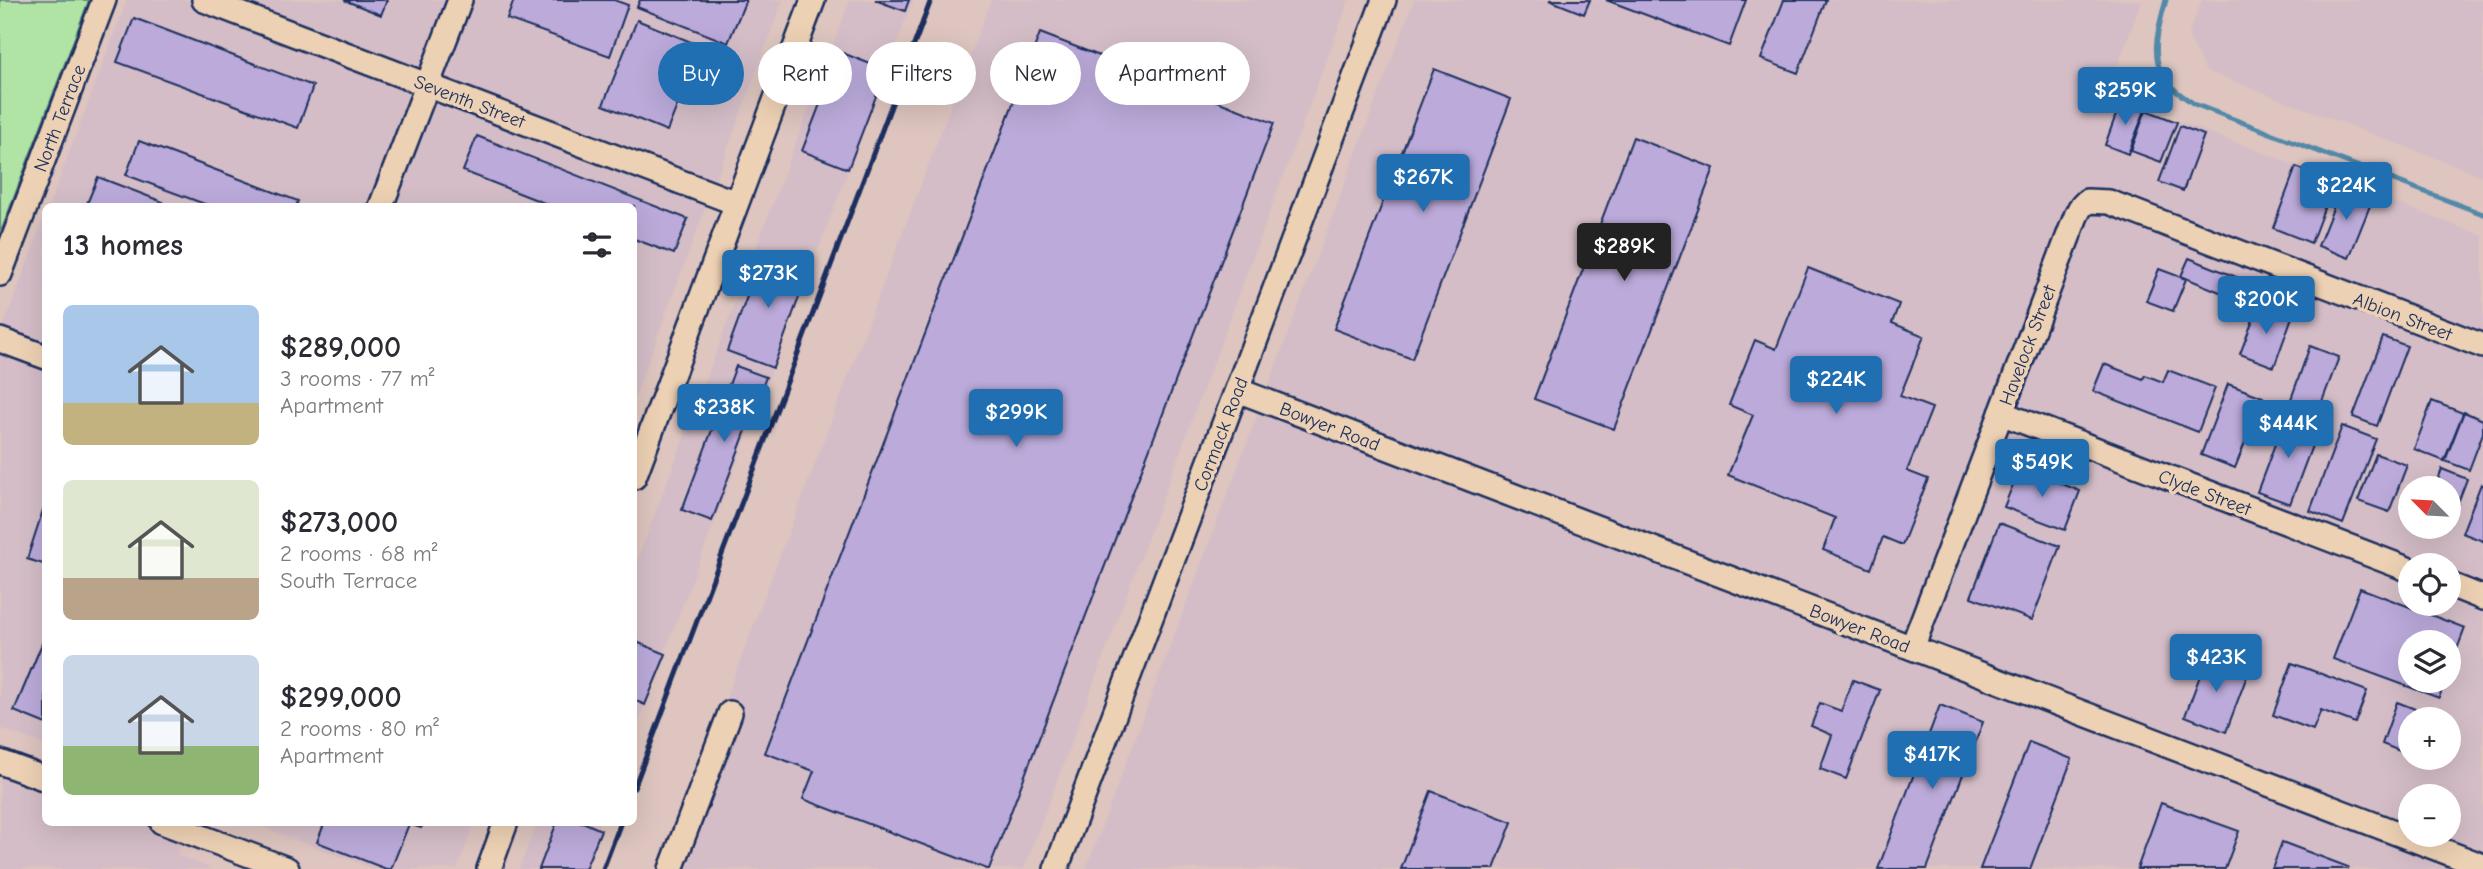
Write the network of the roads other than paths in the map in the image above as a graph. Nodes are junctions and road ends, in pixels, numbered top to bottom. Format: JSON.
{"nodes":[{"id":1,"x":104,"y":0,"type":"edge"},
{"id":2,"x":205,"y":0,"type":"edge"},
{"id":3,"x":460,"y":0,"type":"edge"},
{"id":4,"x":813,"y":0,"type":"edge"},
{"id":5,"x":1384,"y":0,"type":"edge"},
{"id":6,"x":427,"y":85,"type":"junction"},
{"id":7,"x":2087,"y":201,"type":"joint"},
{"id":8,"x":383,"y":203,"type":"edge"},
{"id":9,"x":736,"y":203,"type":"junction"},
{"id":10,"x":0,"y":274,"type":"edge"},
{"id":11,"x":0,"y":340,"type":"edge"},
{"id":12,"x":2483,"y":346,"type":"edge"},
{"id":13,"x":42,"y":356,"type":"edge"},
{"id":14,"x":1237,"y":390,"type":"junction"},
{"id":15,"x":2001,"y":414,"type":"junction"},
{"id":16,"x":637,"y":469,"type":"edge"},
{"id":17,"x":2398,"y":565,"type":"edge"},
{"id":18,"x":2461,"y":589,"type":"edge"},
{"id":19,"x":2483,"y":598,"type":"edge"},
{"id":20,"x":1912,"y":648,"type":"junction"},
{"id":21,"x":730,"y":713,"type":"dead end"},
{"id":22,"x":0,"y":762,"type":"edge"},
{"id":23,"x":42,"y":778,"type":"edge"},
{"id":24,"x":173,"y":826,"type":"edge"},
{"id":25,"x":505,"y":826,"type":"edge"},
{"id":26,"x":2483,"y":866,"type":"edge"},
{"id":27,"x":287,"y":869,"type":"edge"},
{"id":28,"x":489,"y":869,"type":"edge"},
{"id":29,"x":671,"y":869,"type":"edge"},
{"id":30,"x":1056,"y":869,"type":"edge"}],
"edges":[{"from":1,"to":10,"type":"street","name":"North Terrace"},
{"from":2,"to":6,"type":"street","name":"Seventh Street"},
{"from":3,"to":6,"type":"street"},
{"from":4,"to":9,"type":"street"},
{"from":5,"to":14,"type":"street","name":"Cormack Road"},
{"from":6,"to":8,"type":"street"},
{"from":6,"to":9,"type":"street","name":"Seventh Street"},
{"from":7,"to":12,"type":"street","name":"Albion Street"},
{"from":7,"to":15,"type":"street","name":"Havelock Street"},
{"from":9,"to":16,"type":"street"},
{"from":11,"to":13,"type":"street"},
{"from":14,"to":20,"type":"street","name":"Bowyer Road"},
{"from":14,"to":30,"type":"street","name":"Cormack Road"},
{"from":15,"to":17,"type":"street","name":"Clyde Street"},
{"from":15,"to":20,"type":"street","name":"Havelock Street"},
{"from":18,"to":19,"type":"street"},
{"from":20,"to":26,"type":"street","name":"Bowyer Road"},
{"from":21,"to":29,"type":"street"},
{"from":22,"to":23,"type":"street"},
{"from":24,"to":27,"type":"street"},
{"from":25,"to":28,"type":"street"}]}
